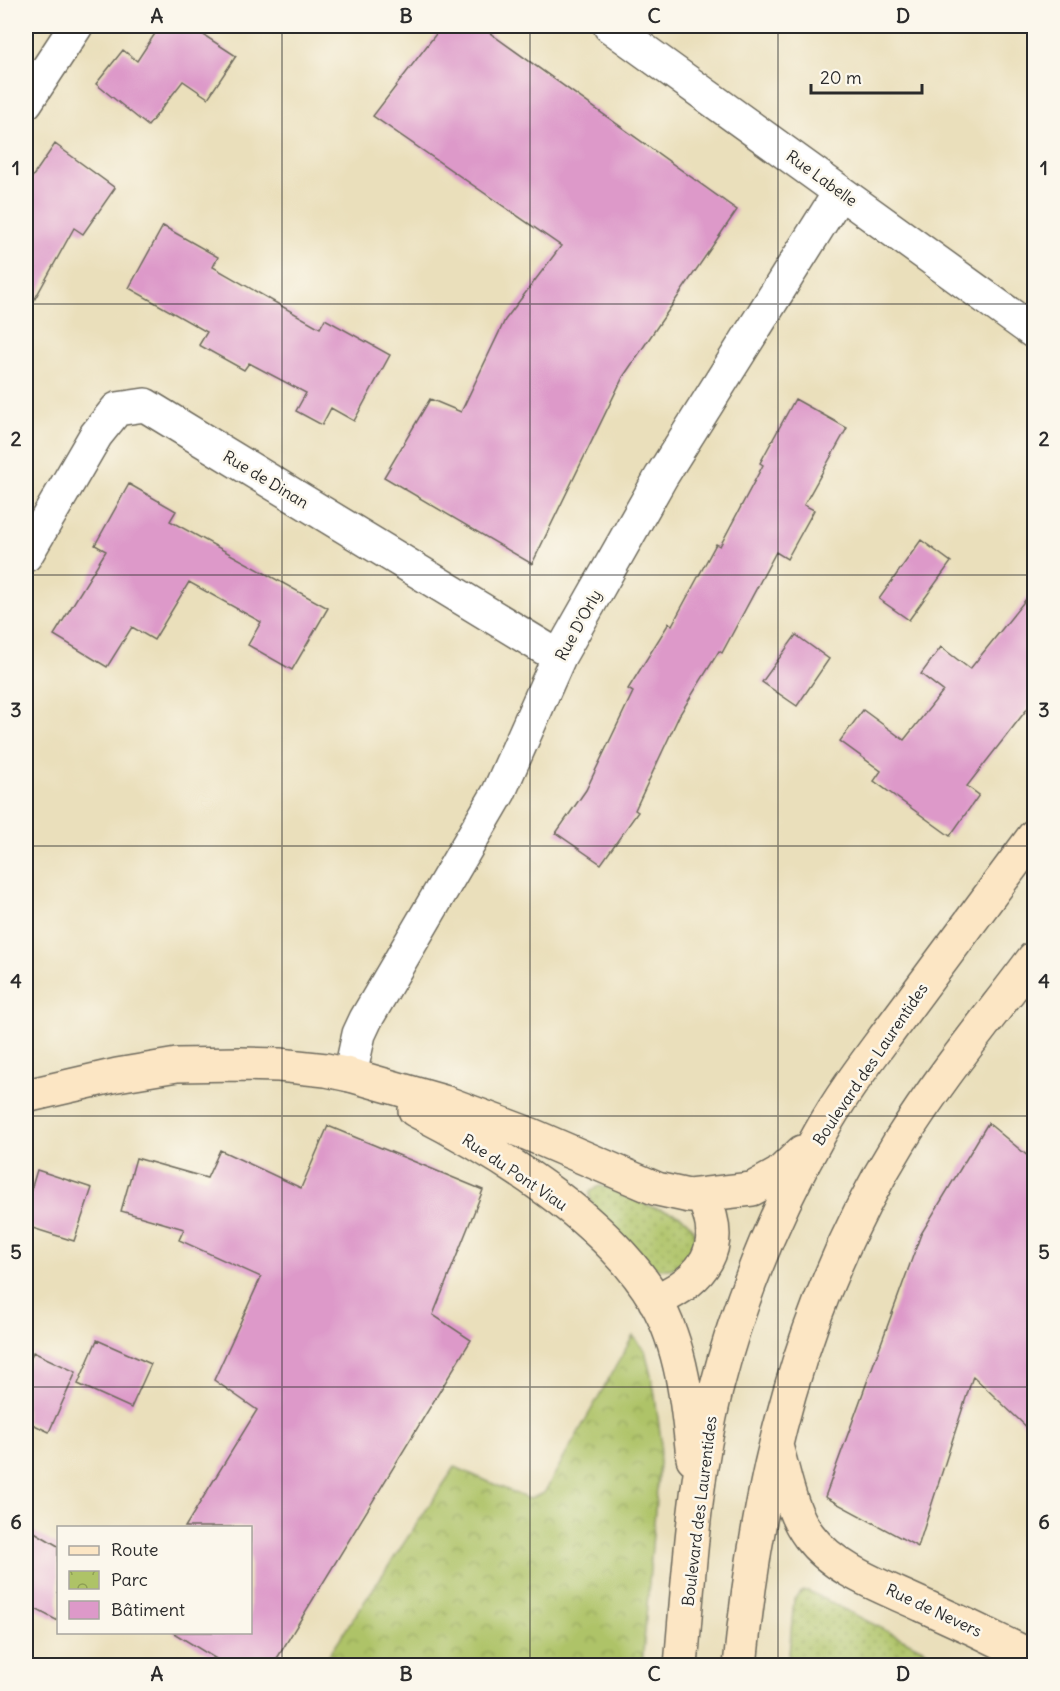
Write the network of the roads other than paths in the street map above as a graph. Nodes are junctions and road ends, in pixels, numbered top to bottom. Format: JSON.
{"nodes":[{"id":1,"x":76,"y":26,"type":"edge"},
{"id":2,"x":610,"y":26,"type":"edge"},
{"id":3,"x":26,"y":102,"type":"edge"},
{"id":4,"x":840,"y":192,"type":"junction"},
{"id":5,"x":1035,"y":332,"type":"edge"},
{"id":6,"x":26,"y":555,"type":"edge"},
{"id":7,"x":559,"y":657,"type":"junction"},
{"id":8,"x":1035,"y":836,"type":"edge"},
{"id":9,"x":1035,"y":958,"type":"edge"},
{"id":10,"x":350,"y":1075,"type":"junction"},
{"id":11,"x":26,"y":1096,"type":"edge"},
{"id":12,"x":821,"y":1131,"type":"junction"},
{"id":13,"x":702,"y":1196,"type":"junction"},
{"id":14,"x":656,"y":1301,"type":"junction"},
{"id":15,"x":775,"y":1443,"type":"junction"},
{"id":16,"x":697,"y":1500,"type":"junction"},
{"id":17,"x":1029,"y":1657,"type":"edge"},
{"id":18,"x":681,"y":1665,"type":"edge"},
{"id":19,"x":740,"y":1665,"type":"edge"}],
"edges":[{"from":1,"to":3,"type":"street"},
{"from":2,"to":4,"type":"street","name":"Rue Labelle"},
{"from":4,"to":5,"type":"street","name":"Rue Labelle"},
{"from":4,"to":7,"type":"street","name":"Rue D'Orly"},
{"from":6,"to":7,"type":"street","name":"Rue de Dinan"},
{"from":7,"to":10,"type":"street","name":"Rue D'Orly"},
{"from":8,"to":12,"type":"main road","name":"Boulevard des Laurentides"},
{"from":9,"to":15,"type":"main road"},
{"from":10,"to":11,"type":"main road","name":"Rue du Pont Viau"},
{"from":10,"to":13,"type":"main road","name":"Rue du Pont Viau"},
{"from":10,"to":14,"type":"main road","name":"Rue du Pont Viau"},
{"from":12,"to":13,"type":"main road","name":"Rue du Pont Viau"},
{"from":12,"to":16,"type":"main road","name":"Boulevard des Laurentides"},
{"from":13,"to":14,"type":"main road"},
{"from":14,"to":16,"type":"main road","name":"Rue du Pont Viau"},
{"from":15,"to":17,"type":"main road","name":"Rue de Nevers"},
{"from":15,"to":19,"type":"main road"},
{"from":16,"to":18,"type":"main road","name":"Boulevard des Laurentides"}]}
